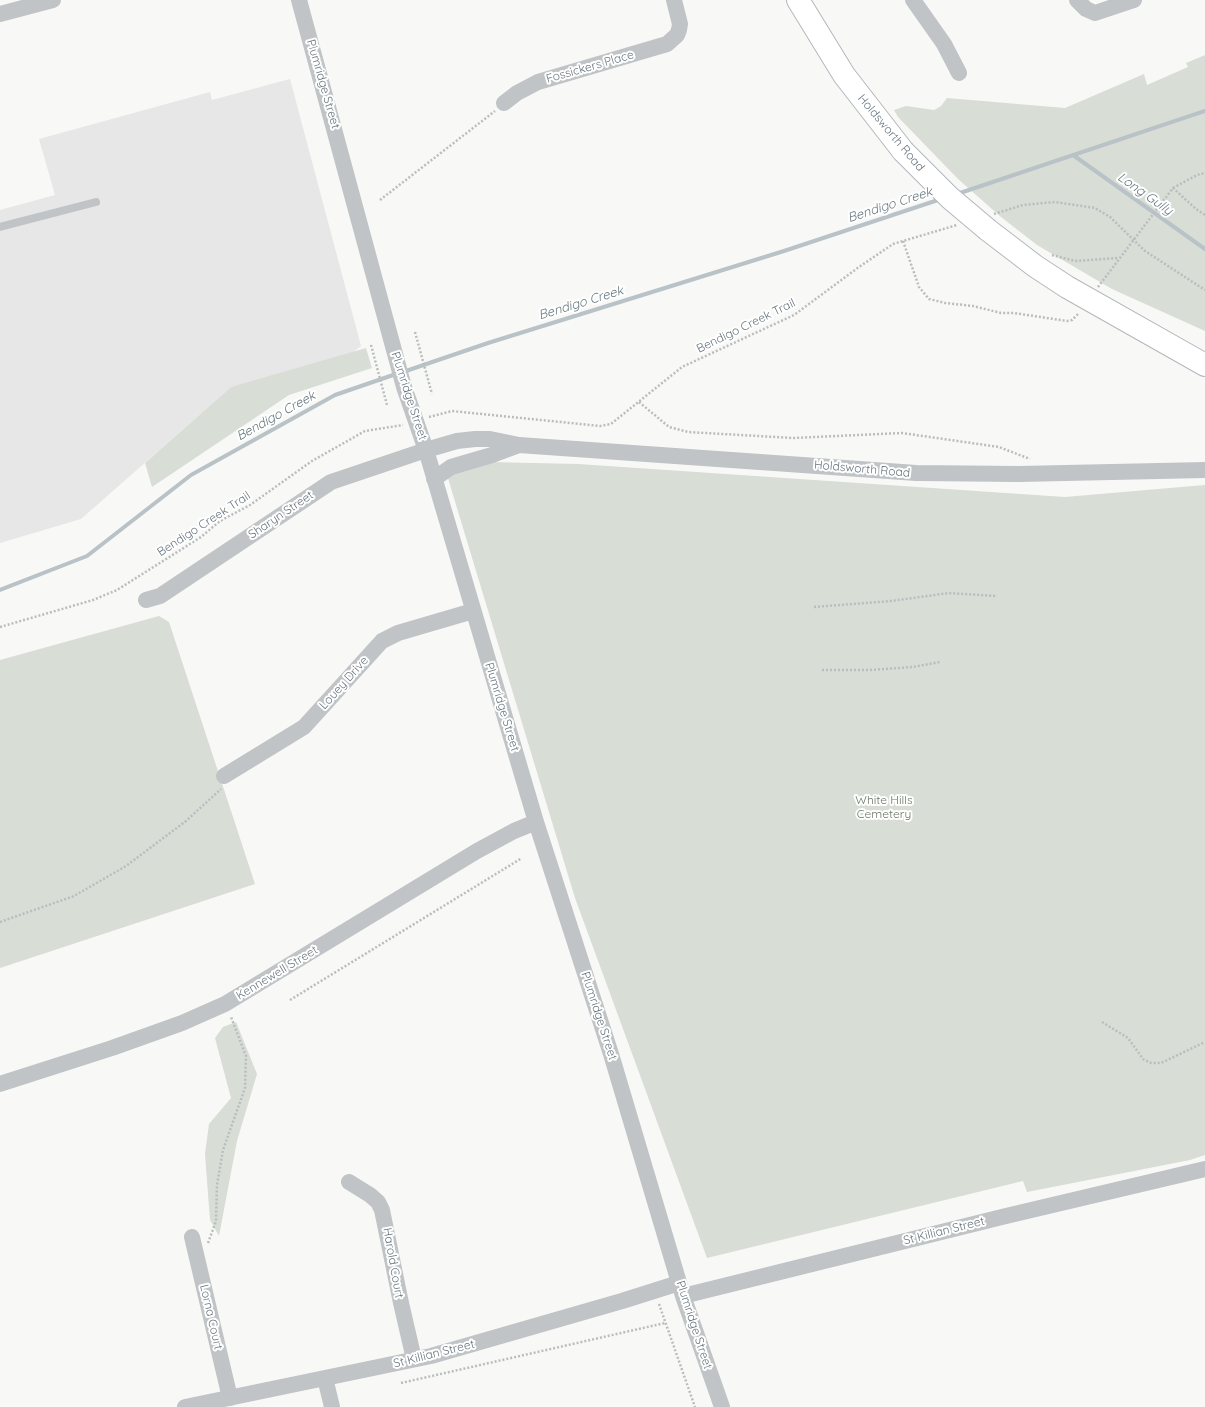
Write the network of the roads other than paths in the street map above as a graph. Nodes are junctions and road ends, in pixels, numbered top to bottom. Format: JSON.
{"nodes":[{"id":1,"x":53,"y":0,"type":"edge"},
{"id":2,"x":299,"y":0,"type":"edge"},
{"id":3,"x":674,"y":0,"type":"edge"},
{"id":4,"x":798,"y":0,"type":"edge"},
{"id":5,"x":913,"y":0,"type":"edge"},
{"id":6,"x":1077,"y":0,"type":"edge"},
{"id":7,"x":1134,"y":0,"type":"edge"},
{"id":8,"x":0,"y":14,"type":"edge"},
{"id":9,"x":959,"y":73,"type":"dead end"},
{"id":10,"x":504,"y":103,"type":"road end"},
{"id":11,"x":96,"y":202,"type":"dead end"},
{"id":12,"x":0,"y":227,"type":"edge"},
{"id":13,"x":1128,"y":322,"type":"junction"},
{"id":14,"x":1205,"y":354,"type":"edge"},
{"id":15,"x":1205,"y":365,"type":"edge"},
{"id":16,"x":519,"y":445,"type":"junction"},
{"id":17,"x":426,"y":450,"type":"junction"},
{"id":18,"x":1205,"y":470,"type":"edge"},
{"id":19,"x":434,"y":479,"type":"junction"},
{"id":20,"x":146,"y":600,"type":"dead end"},
{"id":21,"x":473,"y":611,"type":"junction"},
{"id":22,"x":224,"y":781,"type":"road end"},
{"id":23,"x":536,"y":822,"type":"junction"},
{"id":24,"x":0,"y":1084,"type":"edge"},
{"id":25,"x":1205,"y":1169,"type":"edge"},
{"id":26,"x":349,"y":1182,"type":"dead end"},
{"id":27,"x":192,"y":1237,"type":"dead end"},
{"id":28,"x":681,"y":1289,"type":"junction"},
{"id":29,"x":414,"y":1360,"type":"junction"},
{"id":30,"x":325,"y":1378,"type":"junction"},
{"id":31,"x":230,"y":1398,"type":"junction"},
{"id":32,"x":185,"y":1407,"type":"edge"},
{"id":33,"x":332,"y":1407,"type":"edge"},
{"id":34,"x":722,"y":1407,"type":"edge"}],
"edges":[{"from":1,"to":8,"type":"street"},
{"from":2,"to":17,"type":"street","name":"Plumridge Street"},
{"from":3,"to":10,"type":"street","name":"Fossickers Place"},
{"from":4,"to":13,"type":"main road","name":"Holdsworth Road","bridge":true},
{"from":5,"to":9,"type":"street"},
{"from":6,"to":7,"type":"street"},
{"from":11,"to":12,"type":"lane"},
{"from":13,"to":14,"type":"main road","name":"Holdsworth Road"},
{"from":13,"to":15,"type":"main road","name":"Holdsworth Road"},
{"from":16,"to":17,"type":"street","name":"Holdsworth Road"},
{"from":16,"to":18,"type":"street","name":"Holdsworth Road"},
{"from":16,"to":19,"type":"street","name":"Holdsworth Road"},
{"from":17,"to":19,"type":"street","name":"Plumridge Street"},
{"from":17,"to":20,"type":"street","name":"Sharyn Street"},
{"from":19,"to":21,"type":"street","name":"Plumridge Street"},
{"from":21,"to":22,"type":"street","name":"Louey Drive"},
{"from":21,"to":23,"type":"street","name":"Plumridge Street"},
{"from":23,"to":24,"type":"street","name":"Kennewell Street"},
{"from":23,"to":28,"type":"street","name":"Plumridge Street"},
{"from":25,"to":28,"type":"street","name":"St Killian Street"},
{"from":26,"to":29,"type":"street","name":"Harold Court"},
{"from":27,"to":31,"type":"street","name":"Lorna Court"},
{"from":28,"to":29,"type":"street","name":"St Killian Street"},
{"from":28,"to":34,"type":"street","name":"Plumridge Street"},
{"from":29,"to":30,"type":"street","name":"St Killian Street"},
{"from":30,"to":31,"type":"street","name":"St Killian Street"},
{"from":30,"to":33,"type":"street"},
{"from":31,"to":32,"type":"street","name":"St Killian Street"}]}
